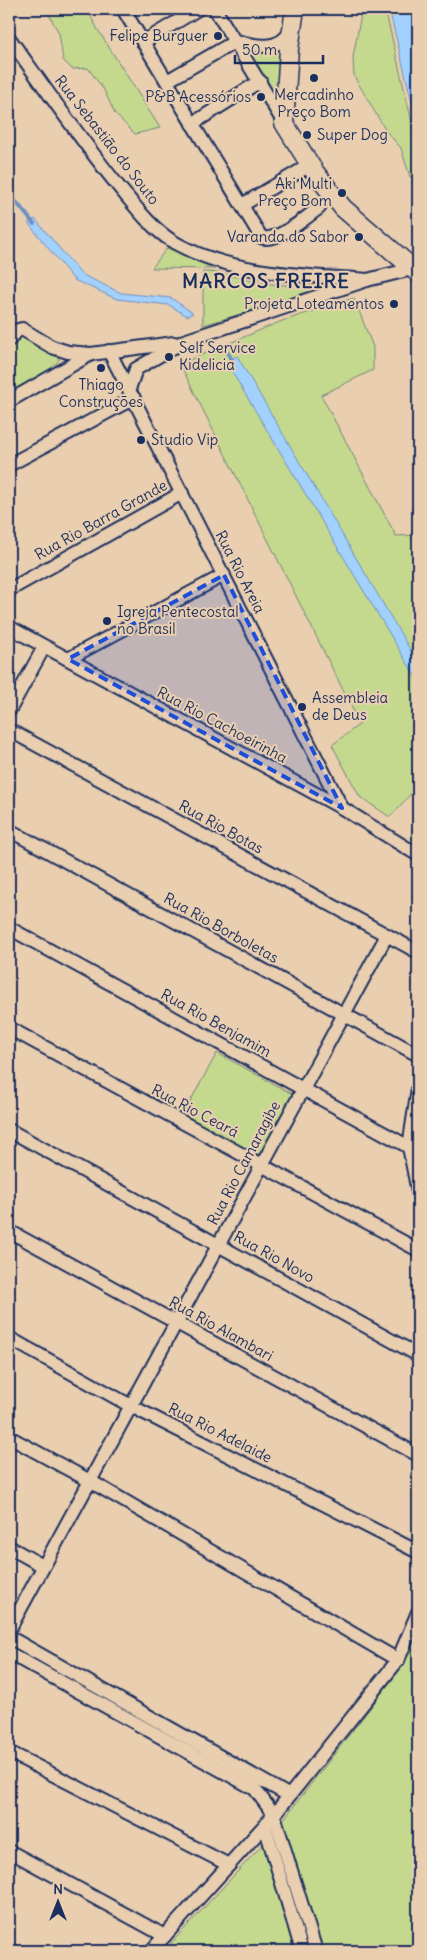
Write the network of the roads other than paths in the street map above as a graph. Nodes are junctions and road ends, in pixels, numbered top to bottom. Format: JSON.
{"nodes":[{"id":1,"x":123,"y":9,"type":"edge"},
{"id":2,"x":198,"y":9,"type":"edge"},
{"id":3,"x":215,"y":9,"type":"edge"},
{"id":4,"x":294,"y":9,"type":"edge"},
{"id":5,"x":291,"y":30,"type":"junction"},
{"id":6,"x":9,"y":38,"type":"edge"},
{"id":7,"x":236,"y":41,"type":"junction"},
{"id":8,"x":143,"y":42,"type":"junction"},
{"id":9,"x":166,"y":81,"type":"junction"},
{"id":10,"x":260,"y":81,"type":"junction"},
{"id":11,"x":284,"y":123,"type":"junction"},
{"id":12,"x":192,"y":124,"type":"junction"},
{"id":13,"x":310,"y":165,"type":"junction"},
{"id":14,"x":242,"y":205,"type":"junction"},
{"id":15,"x":319,"y":208,"type":"dead end"},
{"id":16,"x":416,"y":268,"type":"edge"},
{"id":17,"x":367,"y":280,"type":"junction"},
{"id":18,"x":9,"y":340,"type":"edge"},
{"id":19,"x":184,"y":341,"type":"junction"},
{"id":20,"x":110,"y":351,"type":"junction"},
{"id":21,"x":91,"y":354,"type":"junction"},
{"id":22,"x":131,"y":393,"type":"junction"},
{"id":23,"x":9,"y":401,"type":"edge"},
{"id":24,"x":9,"y":465,"type":"edge"},
{"id":25,"x":182,"y":493,"type":"junction"},
{"id":26,"x":224,"y":576,"type":"junction"},
{"id":27,"x":9,"y":590,"type":"edge"},
{"id":28,"x":9,"y":627,"type":"edge"},
{"id":29,"x":44,"y":647,"type":"junction"},
{"id":30,"x":68,"y":659,"type":"junction"},
{"id":31,"x":9,"y":711,"type":"edge"},
{"id":32,"x":9,"y":730,"type":"edge"},
{"id":33,"x":342,"y":808,"type":"junction"},
{"id":34,"x":9,"y":830,"type":"edge"},
{"id":35,"x":418,"y":855,"type":"edge"},
{"id":36,"x":9,"y":928,"type":"edge"},
{"id":37,"x":386,"y":935,"type":"junction"},
{"id":38,"x":418,"y":952,"type":"edge"},
{"id":39,"x":344,"y":1014,"type":"junction"},
{"id":40,"x":9,"y":1028,"type":"edge"},
{"id":41,"x":418,"y":1055,"type":"edge"},
{"id":42,"x":418,"y":1088,"type":"edge"},
{"id":43,"x":303,"y":1089,"type":"junction"},
{"id":44,"x":9,"y":1130,"type":"edge"},
{"id":45,"x":408,"y":1147,"type":"junction"},
{"id":46,"x":262,"y":1165,"type":"junction"},
{"id":47,"x":418,"y":1192,"type":"edge"},
{"id":48,"x":9,"y":1231,"type":"edge"},
{"id":49,"x":218,"y":1245,"type":"junction"},
{"id":50,"x":418,"y":1250,"type":"edge"},
{"id":51,"x":176,"y":1323,"type":"junction"},
{"id":52,"x":9,"y":1338,"type":"edge"},
{"id":53,"x":418,"y":1355,"type":"edge"},
{"id":54,"x":131,"y":1406,"type":"junction"},
{"id":55,"x":9,"y":1437,"type":"edge"},
{"id":56,"x":418,"y":1455,"type":"edge"},
{"id":57,"x":90,"y":1481,"type":"junction"},
{"id":58,"x":9,"y":1547,"type":"edge"},
{"id":59,"x":418,"y":1552,"type":"edge"},
{"id":60,"x":43,"y":1566,"type":"junction"},
{"id":61,"x":418,"y":1612,"type":"edge"},
{"id":62,"x":9,"y":1630,"type":"edge"},
{"id":63,"x":9,"y":1638,"type":"edge"},
{"id":64,"x":9,"y":1653,"type":"edge"},
{"id":65,"x":398,"y":1660,"type":"junction"},
{"id":66,"x":9,"y":1752,"type":"edge"},
{"id":67,"x":288,"y":1795,"type":"junction"},
{"id":68,"x":274,"y":1815,"type":"junction"},
{"id":69,"x":264,"y":1826,"type":"junction"},
{"id":70,"x":9,"y":1852,"type":"edge"},
{"id":71,"x":228,"y":1865,"type":"junction"},
{"id":72,"x":165,"y":1936,"type":"junction"},
{"id":73,"x":151,"y":1951,"type":"edge"},
{"id":74,"x":302,"y":1951,"type":"edge"},
{"id":75,"x":316,"y":1951,"type":"edge"}],
"edges":[{"from":1,"to":8,"type":"street"},
{"from":2,"to":8,"type":"street"},
{"from":3,"to":7,"type":"street"},
{"from":4,"to":5,"type":"main road"},
{"from":5,"to":7,"type":"street"},
{"from":5,"to":11,"type":"main road"},
{"from":6,"to":17,"type":"street","name":"Rua Sebastião do Souto"},
{"from":7,"to":9,"type":"street"},
{"from":7,"to":10,"type":"street"},
{"from":8,"to":9,"type":"street"},
{"from":9,"to":12,"type":"street"},
{"from":10,"to":11,"type":"street"},
{"from":10,"to":12,"type":"street"},
{"from":11,"to":13,"type":"main road"},
{"from":12,"to":14,"type":"street"},
{"from":13,"to":14,"type":"street"},
{"from":13,"to":16,"type":"main road"},
{"from":14,"to":15,"type":"street"},
{"from":16,"to":17,"type":"street"},
{"from":17,"to":19,"type":"street"},
{"from":18,"to":21,"type":"street"},
{"from":19,"to":20,"type":"street"},
{"from":19,"to":22,"type":"street"},
{"from":20,"to":21,"type":"street"},
{"from":20,"to":22,"type":"street","name":"Rua Rio Areia"},
{"from":21,"to":23,"type":"street"},
{"from":22,"to":24,"type":"street"},
{"from":22,"to":25,"type":"street","name":"Rua Rio Areia"},
{"from":25,"to":26,"type":"street","name":"Rua Rio Areia"},
{"from":25,"to":27,"type":"street","name":"Rua Rio Barra Grande"},
{"from":26,"to":30,"type":"street"},
{"from":26,"to":33,"type":"street","name":"Rua Rio Areia"},
{"from":28,"to":29,"type":"street","name":"Rua Rio Cachoeirinha"},
{"from":29,"to":30,"type":"street","name":"Rua Rio Cachoeirinha"},
{"from":29,"to":31,"type":"street"},
{"from":30,"to":33,"type":"street","name":"Rua Rio Cachoeirinha"},
{"from":32,"to":37,"type":"street","name":"Rua Rio Botas"},
{"from":33,"to":35,"type":"street","name":"Rua Rio Cachoeirinha"},
{"from":34,"to":39,"type":"street","name":"Rua Rio Borboletas"},
{"from":36,"to":43,"type":"street","name":"Rua Rio Benjamim"},
{"from":37,"to":38,"type":"street","name":"Rua Rio Botas"},
{"from":37,"to":39,"type":"street","name":"Rua Rio Camaragibe"},
{"from":39,"to":41,"type":"street","name":"Rua Rio Borboletas"},
{"from":39,"to":43,"type":"street","name":"Rua Rio Camaragibe"},
{"from":40,"to":46,"type":"street","name":"Rua Rio Ceará"},
{"from":42,"to":45,"type":"street"},
{"from":43,"to":45,"type":"street","name":"Rua Rio Benjamim"},
{"from":43,"to":46,"type":"street","name":"Rua Rio Camaragibe"},
{"from":44,"to":49,"type":"street","name":"Rua Rio Novo"},
{"from":45,"to":47,"type":"street"},
{"from":46,"to":49,"type":"street","name":"Rua Rio Camaragibe"},
{"from":46,"to":50,"type":"street","name":"Rua Rio Ceará"},
{"from":48,"to":51,"type":"street","name":"Rua Rio Alambari"},
{"from":49,"to":51,"type":"street","name":"Rua Rio Camaragibe"},
{"from":49,"to":53,"type":"street","name":"Rua Rio Novo"},
{"from":51,"to":54,"type":"street","name":"Rua Rio Camaragibe"},
{"from":51,"to":56,"type":"street","name":"Rua Rio Alambari"},
{"from":52,"to":54,"type":"street","name":"Rua Rio Adelaide"},
{"from":54,"to":57,"type":"street","name":"Rua Rio Camaragibe"},
{"from":54,"to":59,"type":"street","name":"Rua Rio Adelaide"},
{"from":55,"to":57,"type":"street"},
{"from":57,"to":60,"type":"street","name":"Rua Rio Camaragibe"},
{"from":57,"to":65,"type":"street"},
{"from":58,"to":60,"type":"street"},
{"from":60,"to":62,"type":"street","name":"Rua Rio Camaragibe"},
{"from":61,"to":65,"type":"street"},
{"from":63,"to":67,"type":"street"},
{"from":64,"to":68,"type":"street"},
{"from":65,"to":67,"type":"street"},
{"from":66,"to":71,"type":"street"},
{"from":67,"to":68,"type":"street"},
{"from":68,"to":69,"type":"street"},
{"from":68,"to":75,"type":"street"},
{"from":69,"to":71,"type":"street"},
{"from":69,"to":74,"type":"street"},
{"from":70,"to":72,"type":"street"},
{"from":71,"to":72,"type":"street"},
{"from":72,"to":73,"type":"street"}]}
